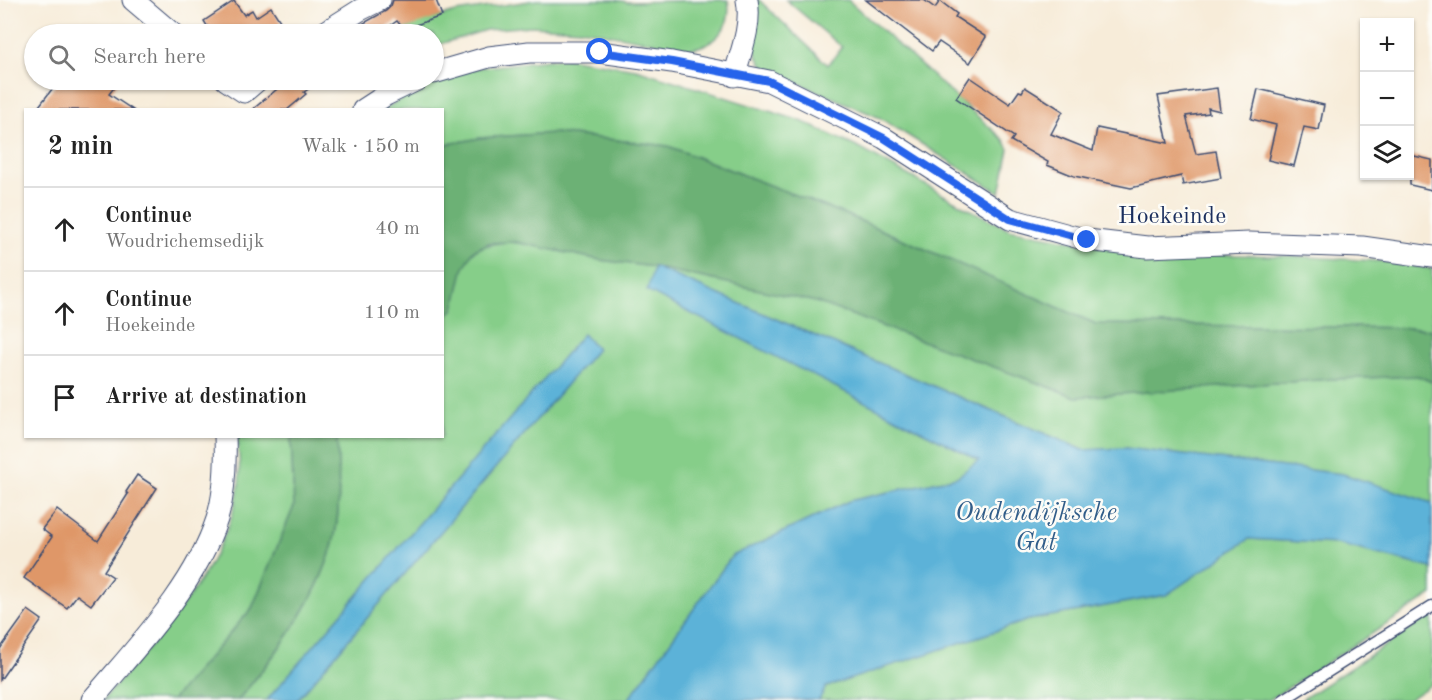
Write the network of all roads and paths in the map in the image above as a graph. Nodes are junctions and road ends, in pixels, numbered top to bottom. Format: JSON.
{"nodes":[{"id":1,"x":133,"y":0,"type":"edge"},
{"id":2,"x":380,"y":0,"type":"edge"},
{"id":3,"x":747,"y":0,"type":"edge"},
{"id":4,"x":161,"y":24,"type":"edge"},
{"id":5,"x":338,"y":24,"type":"edge"},
{"id":6,"x":444,"y":70,"type":"edge"},
{"id":7,"x":735,"y":76,"type":"junction"},
{"id":8,"x":399,"y":90,"type":"edge"},
{"id":9,"x":367,"y":108,"type":"edge"},
{"id":10,"x":1432,"y":257,"type":"edge"},
{"id":11,"x":225,"y":438,"type":"edge"},
{"id":12,"x":1432,"y":606,"type":"edge"},
{"id":13,"x":92,"y":700,"type":"edge"},
{"id":14,"x":1283,"y":700,"type":"edge"}],
"edges":[{"from":1,"to":4,"type":"street"},
{"from":2,"to":5,"type":"street"},
{"from":3,"to":7,"type":"street"},
{"from":6,"to":7,"type":"street","name":"Hoekeinde"},
{"from":7,"to":10,"type":"street","name":"Hoekeinde"},
{"from":8,"to":9,"type":"street"},
{"from":11,"to":13,"type":"street"},
{"from":12,"to":14,"type":"lane"}]}
